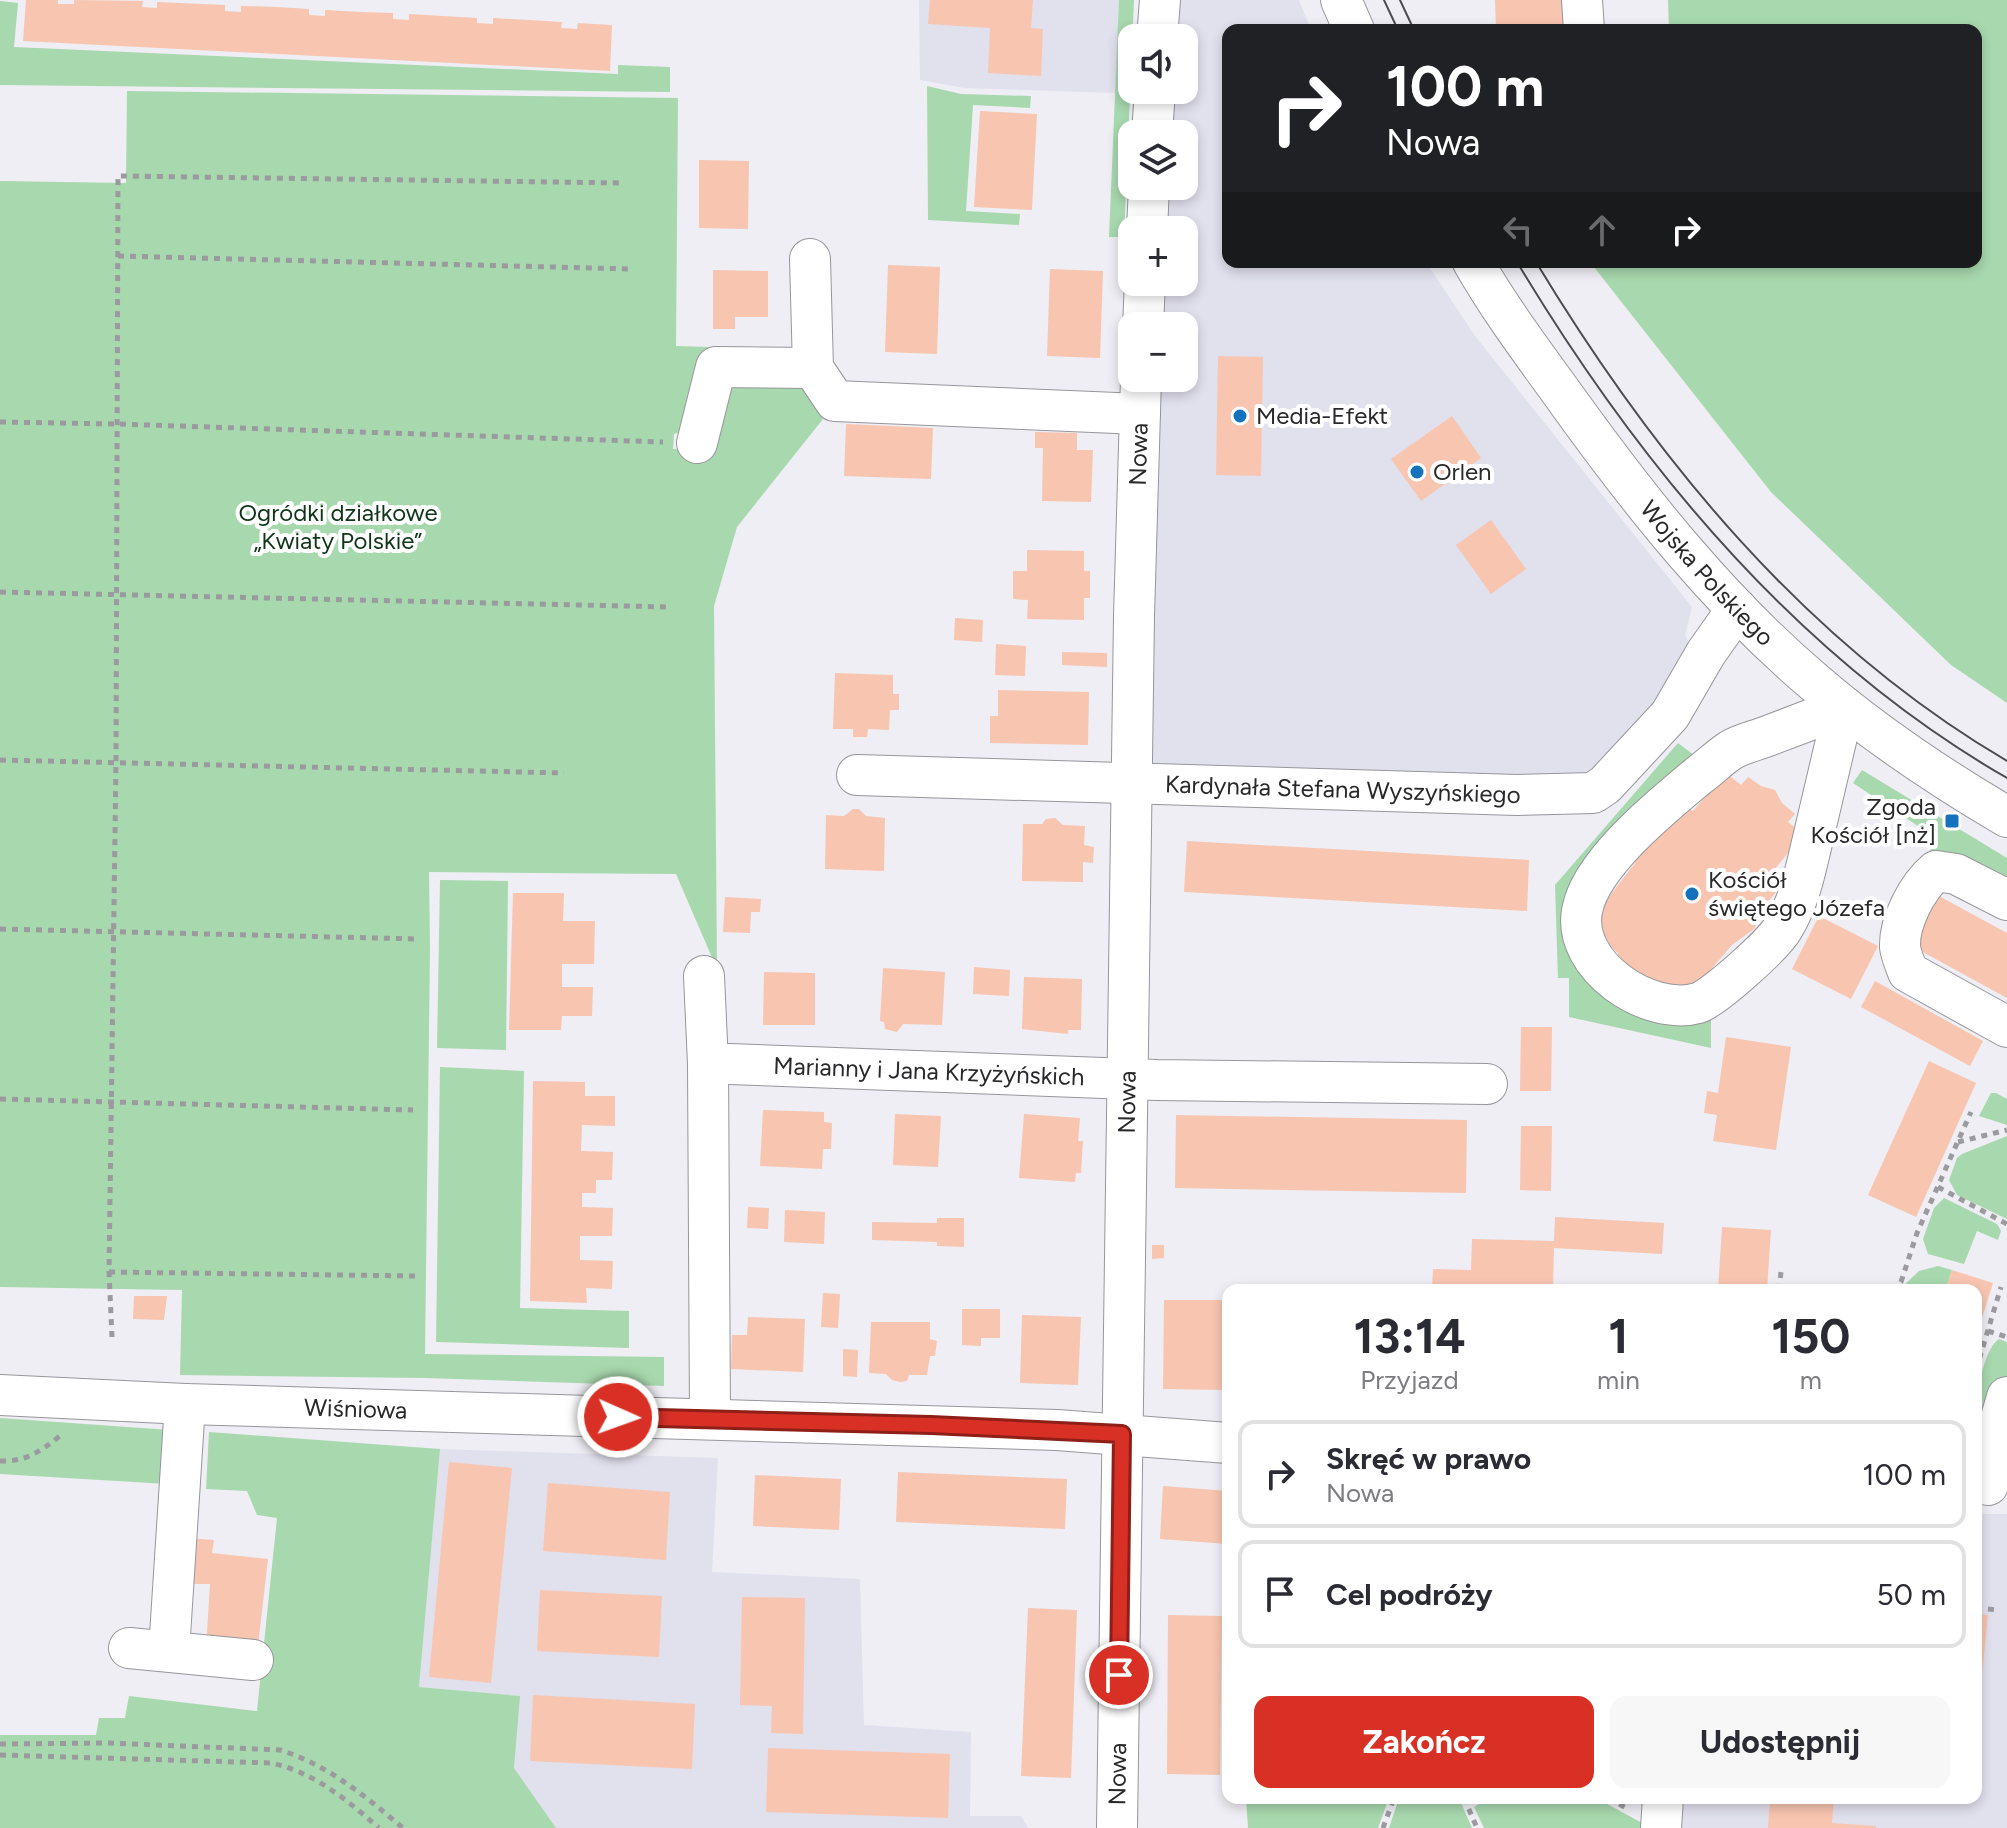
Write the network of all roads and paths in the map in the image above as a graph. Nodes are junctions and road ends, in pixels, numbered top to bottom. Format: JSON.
{"nodes":[{"id":1,"x":1160,"y":0,"type":"edge"},
{"id":2,"x":1582,"y":0,"type":"edge"},
{"id":3,"x":1158,"y":24,"type":"edge"},
{"id":4,"x":1584,"y":24,"type":"edge"},
{"id":5,"x":622,"y":183,"type":"dead end"},
{"id":6,"x":118,"y":256,"type":"junction"},
{"id":7,"x":810,"y":259,"type":"dead end"},
{"id":8,"x":1477,"y":268,"type":"edge"},
{"id":9,"x":631,"y":269,"type":"dead end"},
{"id":10,"x":813,"y":368,"type":"junction"},
{"id":11,"x":1141,"y":396,"type":"edge"},
{"id":12,"x":0,"y":422,"type":"edge"},
{"id":13,"x":117,"y":424,"type":"junction"},
{"id":14,"x":697,"y":443,"type":"joint"},
{"id":15,"x":0,"y":592,"type":"edge"},
{"id":16,"x":117,"y":594,"type":"junction"},
{"id":17,"x":670,"y":607,"type":"dead end"},
{"id":18,"x":1737,"y":609,"type":"junction"},
{"id":19,"x":1844,"y":707,"type":"junction"},
{"id":20,"x":1663,"y":723,"type":"junction"},
{"id":21,"x":1732,"y":749,"type":"junction"},
{"id":22,"x":0,"y":760,"type":"edge"},
{"id":23,"x":116,"y":762,"type":"junction"},
{"id":24,"x":564,"y":773,"type":"dead end"},
{"id":25,"x":857,"y":775,"type":"dead end"},
{"id":26,"x":1132,"y":785,"type":"junction"},
{"id":27,"x":2007,"y":817,"type":"edge"},
{"id":28,"x":2007,"y":900,"type":"edge"},
{"id":29,"x":0,"y":929,"type":"edge"},
{"id":30,"x":113,"y":932,"type":"junction"},
{"id":31,"x":418,"y":939,"type":"dead end"},
{"id":32,"x":704,"y":976,"type":"dead end"},
{"id":33,"x":2007,"y":1027,"type":"edge"},
{"id":34,"x":729,"y":1064,"type":"dead end"},
{"id":35,"x":1127,"y":1079,"type":"junction"},
{"id":36,"x":1487,"y":1084,"type":"dead end"},
{"id":37,"x":0,"y":1099,"type":"edge"},
{"id":38,"x":111,"y":1101,"type":"junction"},
{"id":39,"x":413,"y":1110,"type":"dead end"},
{"id":40,"x":1971,"y":1112,"type":"dead end"},
{"id":41,"x":2007,"y":1130,"type":"edge"},
{"id":42,"x":1958,"y":1142,"type":"junction"},
{"id":43,"x":1938,"y":1187,"type":"junction"},
{"id":44,"x":2007,"y":1224,"type":"edge"},
{"id":45,"x":109,"y":1272,"type":"junction"},
{"id":46,"x":1781,"y":1272,"type":"dead end"},
{"id":47,"x":415,"y":1276,"type":"dead end"},
{"id":48,"x":1780,"y":1284,"type":"edge"},
{"id":49,"x":1899,"y":1284,"type":"edge"},
{"id":50,"x":2001,"y":1287,"type":"dead end"},
{"id":51,"x":1988,"y":1331,"type":"junction"},
{"id":52,"x":112,"y":1337,"type":"dead end"},
{"id":53,"x":2007,"y":1337,"type":"edge"},
{"id":54,"x":1982,"y":1350,"type":"edge"},
{"id":55,"x":0,"y":1395,"type":"edge"},
{"id":56,"x":2007,"y":1397,"type":"edge"},
{"id":57,"x":185,"y":1404,"type":"junction"},
{"id":58,"x":710,"y":1418,"type":"junction"},
{"id":59,"x":67,"y":1430,"type":"dead end"},
{"id":60,"x":1122,"y":1434,"type":"junction"},
{"id":61,"x":1222,"y":1442,"type":"edge"},
{"id":62,"x":0,"y":1461,"type":"edge"},
{"id":63,"x":1990,"y":1486,"type":"edge"},
{"id":64,"x":1982,"y":1609,"type":"edge"},
{"id":65,"x":1998,"y":1610,"type":"dead end"},
{"id":66,"x":129,"y":1648,"type":"dead end"},
{"id":67,"x":169,"y":1651,"type":"junction"},
{"id":68,"x":253,"y":1660,"type":"dead end"},
{"id":69,"x":0,"y":1744,"type":"edge"},
{"id":70,"x":0,"y":1755,"type":"edge"},
{"id":71,"x":1392,"y":1804,"type":"edge"},
{"id":72,"x":1467,"y":1804,"type":"edge"},
{"id":73,"x":1663,"y":1804,"type":"edge"},
{"id":74,"x":379,"y":1828,"type":"edge"},
{"id":75,"x":403,"y":1828,"type":"edge"},
{"id":76,"x":1117,"y":1828,"type":"edge"},
{"id":77,"x":1383,"y":1828,"type":"edge"},
{"id":78,"x":1477,"y":1828,"type":"edge"},
{"id":79,"x":1661,"y":1828,"type":"edge"}],
"edges":[{"from":1,"to":3,"type":"street"},
{"from":2,"to":4,"type":"street"},
{"from":5,"to":6,"type":"path"},
{"from":6,"to":9,"type":"path"},
{"from":6,"to":13,"type":"path"},
{"from":7,"to":10,"type":"street"},
{"from":8,"to":18,"type":"street","name":"Wojska Polskiego"},
{"from":10,"to":11,"type":"street"},
{"from":10,"to":14,"type":"street"},
{"from":11,"to":26,"type":"street","name":"Nowa"},
{"from":12,"to":13,"type":"path"},
{"from":13,"to":14,"type":"path"},
{"from":13,"to":16,"type":"path"},
{"from":15,"to":16,"type":"path"},
{"from":16,"to":17,"type":"path"},
{"from":16,"to":23,"type":"path"},
{"from":18,"to":19,"type":"street","name":"Wojska Polskiego"},
{"from":18,"to":20,"type":"street","name":"Kardynała Stefana Wyszyńskiego"},
{"from":19,"to":21,"type":"street"},
{"from":19,"to":21,"type":"street"},
{"from":19,"to":27,"type":"street","name":"Wojska Polskiego"},
{"from":20,"to":21,"type":"street"},
{"from":20,"to":26,"type":"street","name":"Kardynała Stefana Wyszyńskiego"},
{"from":22,"to":23,"type":"path"},
{"from":23,"to":24,"type":"path"},
{"from":23,"to":30,"type":"path"},
{"from":25,"to":26,"type":"street","name":"Kardynała Stefana Wyszyńskiego"},
{"from":26,"to":35,"type":"street","name":"Nowa"},
{"from":28,"to":33,"type":"street"},
{"from":29,"to":30,"type":"path"},
{"from":30,"to":31,"type":"path"},
{"from":30,"to":38,"type":"path"},
{"from":32,"to":58,"type":"street"},
{"from":34,"to":35,"type":"street","name":"Marianny i Jana Krzyżyńskich"},
{"from":35,"to":36,"type":"street","name":"Marianny i Jana Krzyżyńskich"},
{"from":35,"to":60,"type":"street","name":"Nowa"},
{"from":37,"to":38,"type":"path"},
{"from":38,"to":39,"type":"path"},
{"from":38,"to":45,"type":"path"},
{"from":40,"to":42,"type":"path"},
{"from":41,"to":42,"type":"path"},
{"from":42,"to":43,"type":"path"},
{"from":43,"to":44,"type":"path"},
{"from":43,"to":49,"type":"path"},
{"from":45,"to":47,"type":"path"},
{"from":45,"to":52,"type":"path"},
{"from":46,"to":48,"type":"path"},
{"from":50,"to":51,"type":"path"},
{"from":51,"to":53,"type":"path"},
{"from":51,"to":54,"type":"path"},
{"from":55,"to":57,"type":"street","name":"Wiśniowa"},
{"from":56,"to":63,"type":"street"},
{"from":57,"to":58,"type":"street","name":"Wiśniowa"},
{"from":57,"to":67,"type":"street"},
{"from":58,"to":60,"type":"street","name":"Wiśniowa"},
{"from":59,"to":62,"type":"path"},
{"from":60,"to":61,"type":"street","name":"Wiśniowa"},
{"from":60,"to":76,"type":"street","name":"Nowa"},
{"from":64,"to":65,"type":"path"},
{"from":66,"to":67,"type":"street"},
{"from":67,"to":68,"type":"street"},
{"from":69,"to":75,"type":"path"},
{"from":70,"to":74,"type":"path"},
{"from":71,"to":77,"type":"path"},
{"from":72,"to":78,"type":"path"},
{"from":73,"to":79,"type":"street"}]}
